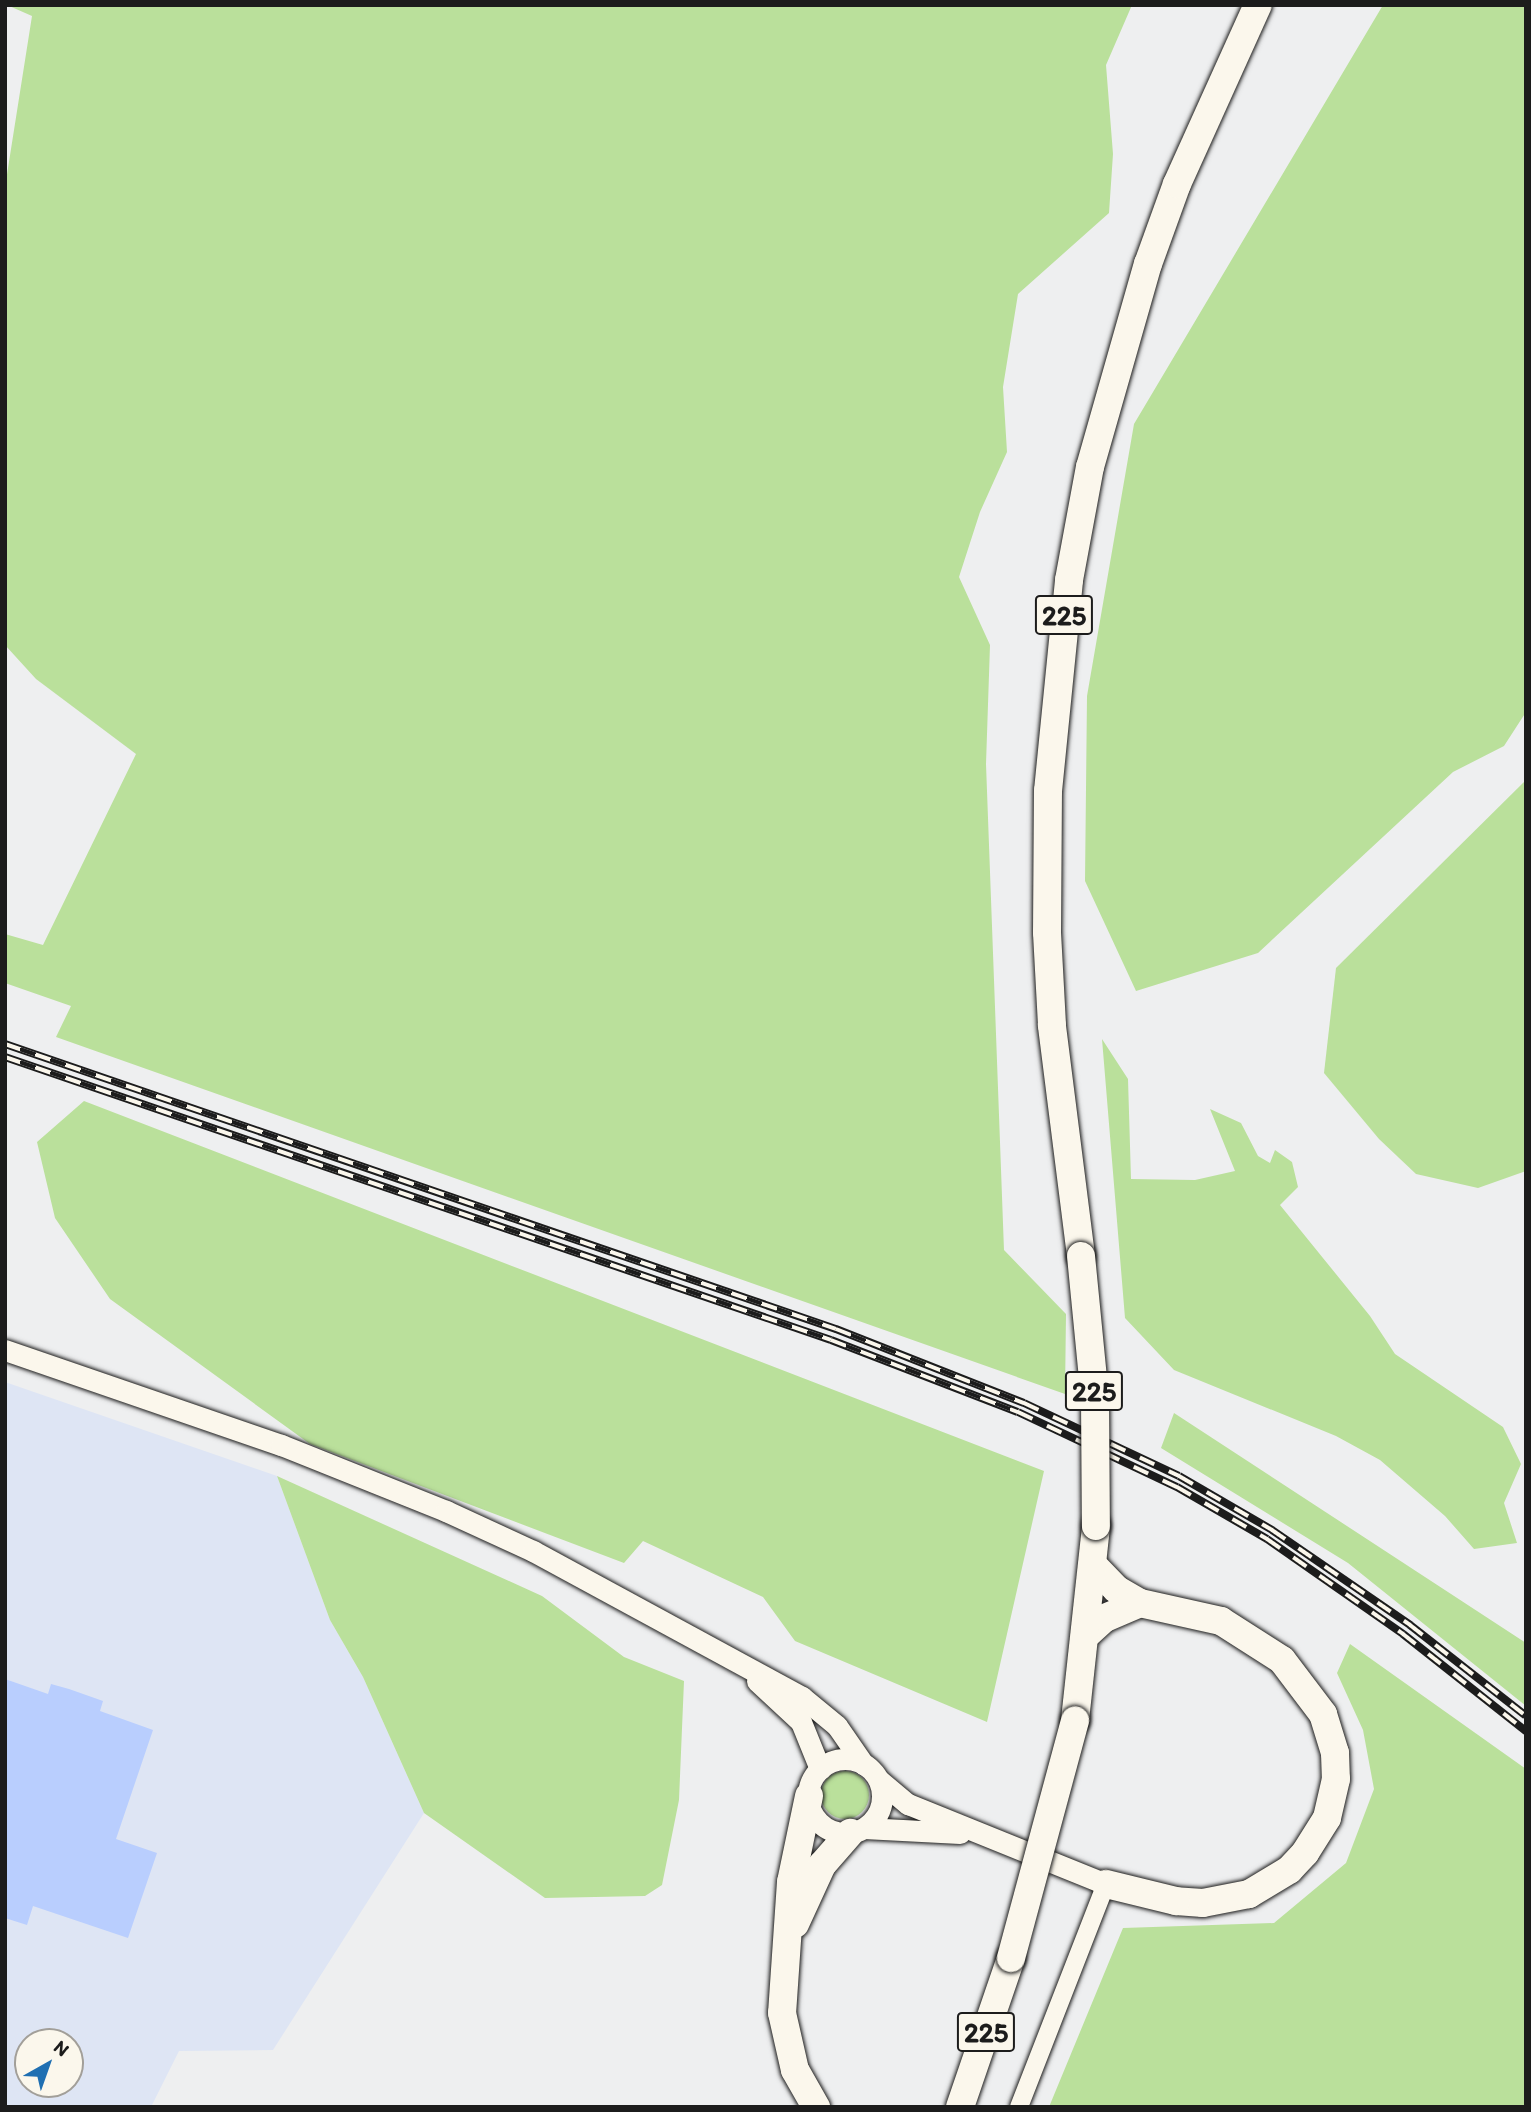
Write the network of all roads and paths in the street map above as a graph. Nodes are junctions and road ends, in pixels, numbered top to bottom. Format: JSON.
{"nodes":[{"id":1,"x":1258,"y":5,"type":"edge"},
{"id":2,"x":5,"y":1350,"type":"edge"},
{"id":3,"x":1093,"y":1565,"type":"junction"},
{"id":4,"x":1140,"y":1603,"type":"junction"},
{"id":5,"x":1087,"y":1634,"type":"junction"},
{"id":6,"x":725,"y":1656,"type":"junction"},
{"id":7,"x":820,"y":1769,"type":"junction"},
{"id":8,"x":871,"y":1772,"type":"junction"},
{"id":9,"x":808,"y":1797,"type":"junction"},
{"id":10,"x":857,"y":1831,"type":"junction"},
{"id":11,"x":1000,"y":1842,"type":"junction"},
{"id":12,"x":1106,"y":1884,"type":"junction"},
{"id":13,"x":784,"y":1949,"type":"junction"},
{"id":14,"x":816,"y":2107,"type":"edge"},
{"id":15,"x":960,"y":2107,"type":"edge"},
{"id":16,"x":1019,"y":2107,"type":"edge"}],
"edges":[{"from":1,"to":3,"type":"main road","number":"225","bridge":true},
{"from":2,"to":6,"type":"street"},
{"from":3,"to":4,"type":"main road"},
{"from":3,"to":5,"type":"main road","number":"225"},
{"from":4,"to":5,"type":"main road"},
{"from":4,"to":12,"type":"main road"},
{"from":5,"to":15,"type":"main road","number":"225","bridge":true},
{"from":6,"to":7,"type":"street"},
{"from":6,"to":8,"type":"street"},
{"from":7,"to":8,"type":"street"},
{"from":7,"to":9,"type":"street"},
{"from":8,"to":10,"type":"street"},
{"from":8,"to":11,"type":"street"},
{"from":9,"to":10,"type":"street"},
{"from":9,"to":13,"type":"main road"},
{"from":10,"to":11,"type":"street"},
{"from":10,"to":13,"type":"main road"},
{"from":11,"to":12,"type":"street"},
{"from":12,"to":16,"type":"street"},
{"from":13,"to":14,"type":"main road"}]}
